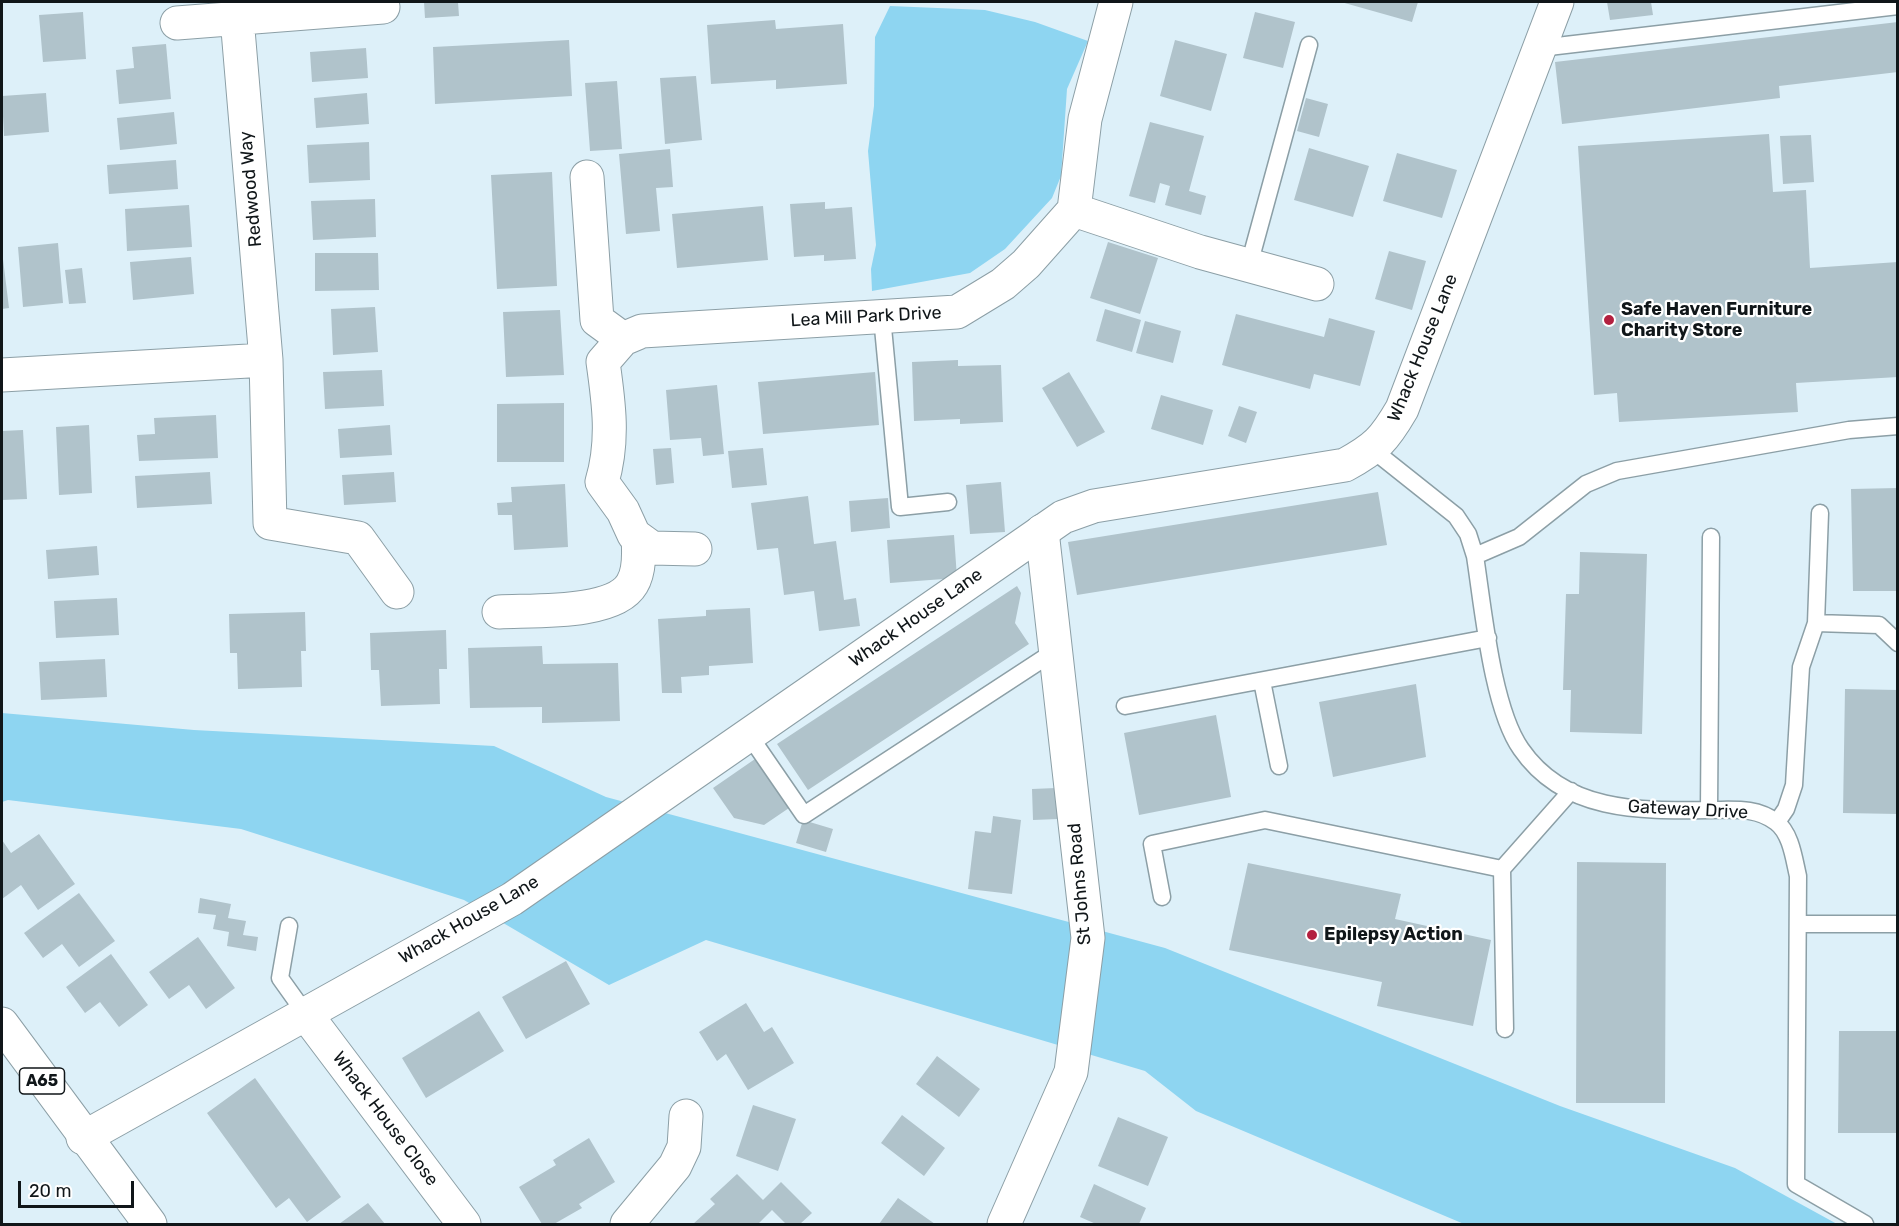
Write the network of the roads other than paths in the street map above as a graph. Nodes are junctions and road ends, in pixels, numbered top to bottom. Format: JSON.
{"nodes":[{"id":1,"x":1557,"y":2,"type":"edge"},
{"id":2,"x":1110,"y":3,"type":"edge"},
{"id":3,"x":1898,"y":6,"type":"edge"},
{"id":4,"x":383,"y":7,"type":"dead end"},
{"id":5,"x":237,"y":18,"type":"junction"},
{"id":6,"x":177,"y":23,"type":"dead end"},
{"id":7,"x":1309,"y":45,"type":"dead end"},
{"id":8,"x":1540,"y":48,"type":"junction"},
{"id":9,"x":587,"y":177,"type":"dead end"},
{"id":10,"x":1074,"y":210,"type":"junction"},
{"id":11,"x":1249,"y":265,"type":"junction"},
{"id":12,"x":1317,"y":284,"type":"dead end"},
{"id":13,"x":882,"y":317,"type":"junction"},
{"id":14,"x":623,"y":339,"type":"junction"},
{"id":15,"x":266,"y":360,"type":"junction"},
{"id":16,"x":2,"y":375,"type":"edge"},
{"id":17,"x":1898,"y":426,"type":"edge"},
{"id":18,"x":1373,"y":450,"type":"junction"},
{"id":19,"x":948,"y":502,"type":"dead end"},
{"id":20,"x":1820,"y":513,"type":"dead end"},
{"id":21,"x":1042,"y":531,"type":"junction"},
{"id":22,"x":1710,"y":537,"type":"dead end"},
{"id":23,"x":638,"y":538,"type":"junction"},
{"id":24,"x":695,"y":549,"type":"dead end"},
{"id":25,"x":1475,"y":556,"type":"junction"},
{"id":26,"x":396,"y":592,"type":"dead end"},
{"id":27,"x":499,"y":612,"type":"dead end"},
{"id":28,"x":1816,"y":622,"type":"junction"},
{"id":29,"x":1488,"y":638,"type":"junction"},
{"id":30,"x":1898,"y":643,"type":"edge"},
{"id":31,"x":1055,"y":651,"type":"junction"},
{"id":32,"x":1262,"y":681,"type":"junction"},
{"id":33,"x":1125,"y":705,"type":"dead end"},
{"id":34,"x":749,"y":735,"type":"junction"},
{"id":35,"x":1280,"y":765,"type":"dead end"},
{"id":36,"x":1571,"y":791,"type":"junction"},
{"id":37,"x":1709,"y":810,"type":"junction"},
{"id":38,"x":1777,"y":822,"type":"junction"},
{"id":39,"x":1502,"y":869,"type":"junction"},
{"id":40,"x":1162,"y":897,"type":"dead end"},
{"id":41,"x":1799,"y":924,"type":"junction"},
{"id":42,"x":1898,"y":924,"type":"edge"},
{"id":43,"x":289,"y":926,"type":"dead end"},
{"id":44,"x":305,"y":1013,"type":"junction"},
{"id":45,"x":2,"y":1024,"type":"edge"},
{"id":46,"x":1505,"y":1029,"type":"dead end"},
{"id":47,"x":686,"y":1116,"type":"dead end"},
{"id":48,"x":83,"y":1138,"type":"junction"},
{"id":49,"x":150,"y":1224,"type":"edge"},
{"id":50,"x":464,"y":1224,"type":"edge"},
{"id":51,"x":627,"y":1224,"type":"edge"},
{"id":52,"x":1004,"y":1224,"type":"edge"},
{"id":53,"x":1865,"y":1224,"type":"edge"}],
"edges":[{"from":1,"to":8,"type":"street","name":"Whack House Lane"},
{"from":2,"to":10,"type":"street"},
{"from":3,"to":8,"type":"lane"},
{"from":4,"to":5,"type":"street"},
{"from":5,"to":6,"type":"street"},
{"from":5,"to":15,"type":"street","name":"Redwood Way"},
{"from":7,"to":11,"type":"lane"},
{"from":8,"to":18,"type":"street","name":"Whack House Lane"},
{"from":9,"to":14,"type":"street"},
{"from":10,"to":11,"type":"street"},
{"from":10,"to":13,"type":"street","name":"Lea Mill Park Drive"},
{"from":11,"to":12,"type":"street"},
{"from":13,"to":14,"type":"street","name":"Lea Mill Park Drive"},
{"from":13,"to":19,"type":"lane"},
{"from":14,"to":23,"type":"street"},
{"from":15,"to":16,"type":"street"},
{"from":15,"to":26,"type":"street","name":"Redwood Way"},
{"from":17,"to":25,"type":"lane"},
{"from":18,"to":21,"type":"street","name":"Whack House Lane"},
{"from":18,"to":25,"type":"lane","name":"Gateway Drive"},
{"from":20,"to":28,"type":"lane"},
{"from":21,"to":31,"type":"street","name":"St Johns Road"},
{"from":21,"to":34,"type":"street","name":"Whack House Lane"},
{"from":22,"to":37,"type":"lane"},
{"from":23,"to":24,"type":"street"},
{"from":23,"to":27,"type":"street"},
{"from":25,"to":29,"type":"lane","name":"Gateway Drive"},
{"from":28,"to":30,"type":"lane"},
{"from":28,"to":38,"type":"lane"},
{"from":29,"to":32,"type":"lane"},
{"from":29,"to":36,"type":"lane","name":"Gateway Drive"},
{"from":31,"to":34,"type":"lane"},
{"from":31,"to":52,"type":"street","name":"St Johns Road"},
{"from":32,"to":33,"type":"lane"},
{"from":32,"to":35,"type":"lane"},
{"from":34,"to":44,"type":"street","name":"Whack House Lane"},
{"from":36,"to":37,"type":"lane","name":"Gateway Drive"},
{"from":36,"to":39,"type":"lane"},
{"from":37,"to":38,"type":"lane","name":"Gateway Drive"},
{"from":38,"to":41,"type":"lane"},
{"from":39,"to":40,"type":"lane"},
{"from":39,"to":46,"type":"lane"},
{"from":41,"to":42,"type":"lane"},
{"from":41,"to":53,"type":"lane"},
{"from":43,"to":44,"type":"lane"},
{"from":44,"to":48,"type":"street","name":"Whack House Lane"},
{"from":44,"to":50,"type":"street","name":"Whack House Close"},
{"from":45,"to":48,"type":"street","number":"A65"},
{"from":47,"to":51,"type":"street"},
{"from":48,"to":49,"type":"street","number":"A65"}]}
